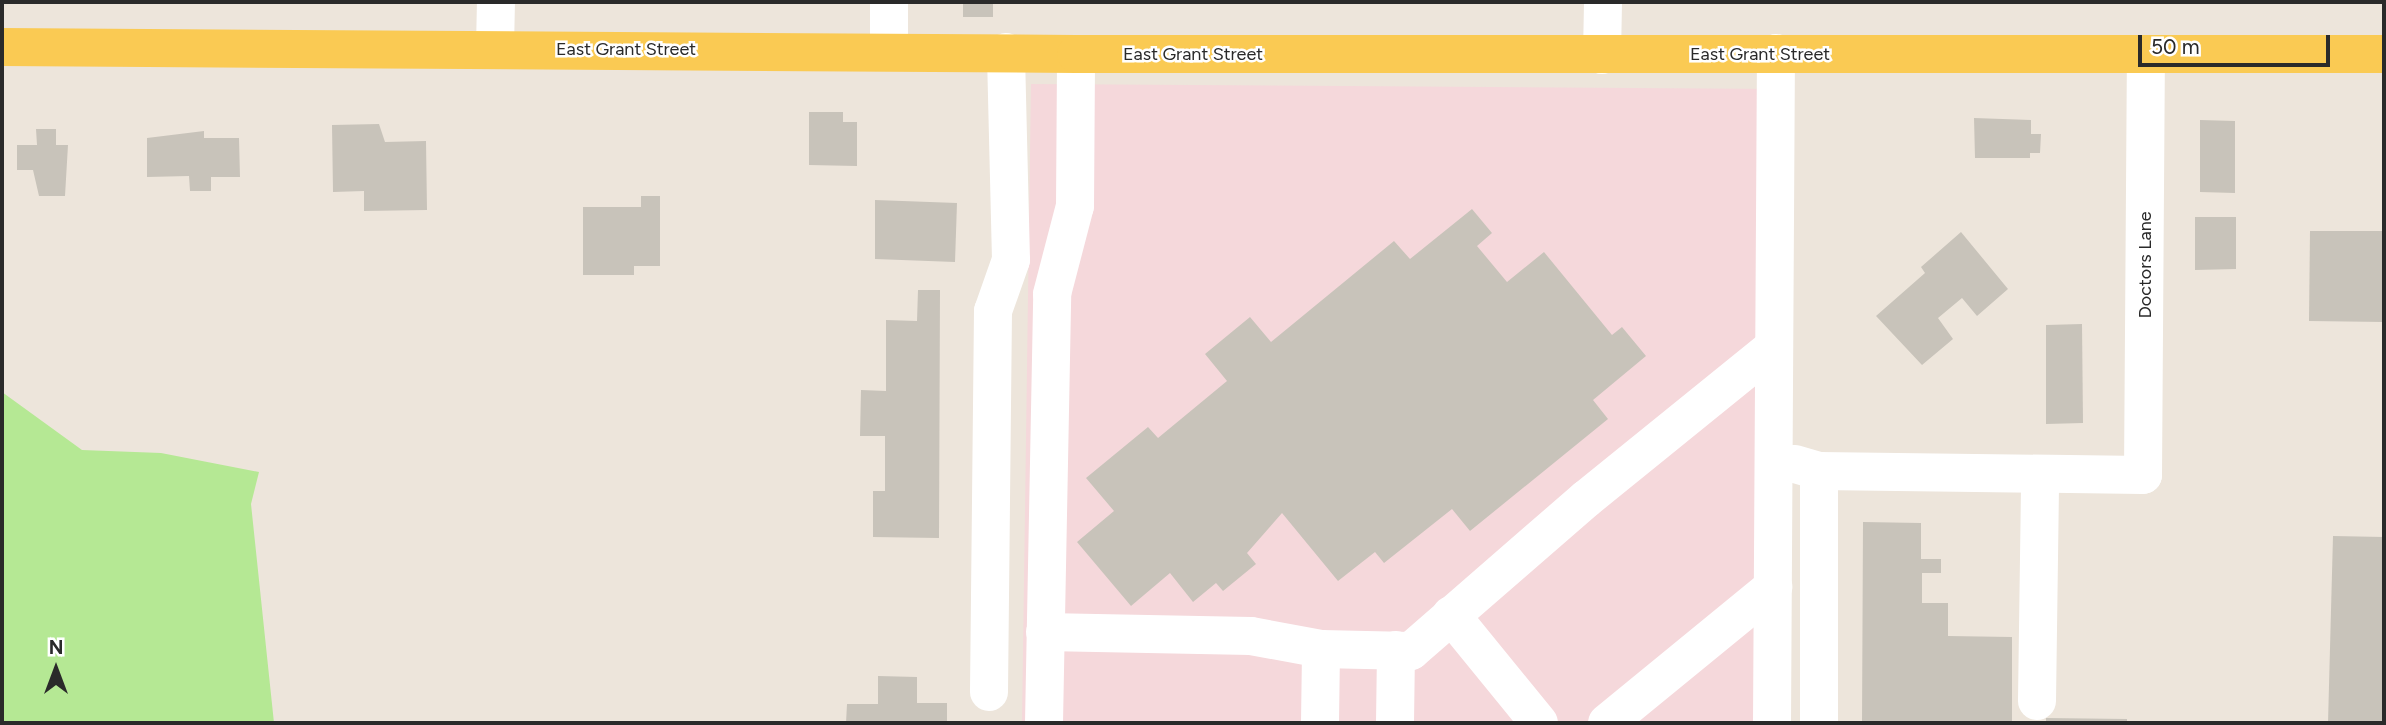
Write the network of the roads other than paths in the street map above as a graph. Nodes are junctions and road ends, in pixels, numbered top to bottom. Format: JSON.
{"nodes":[{"id":1,"x":496,"y":2,"type":"edge"},
{"id":2,"x":889,"y":2,"type":"edge"},
{"id":3,"x":1603,"y":2,"type":"edge"},
{"id":4,"x":2,"y":47,"type":"edge"},
{"id":5,"x":495,"y":48,"type":"junction"},
{"id":6,"x":889,"y":50,"type":"junction"},
{"id":7,"x":1006,"y":52,"type":"junction"},
{"id":8,"x":1776,"y":53,"type":"junction"},
{"id":9,"x":1076,"y":54,"type":"junction"},
{"id":10,"x":2384,"y":54,"type":"edge"},
{"id":11,"x":1602,"y":55,"type":"junction"},
{"id":12,"x":2146,"y":55,"type":"junction"},
{"id":13,"x":1774,"y":347,"type":"junction"},
{"id":14,"x":1773,"y":459,"type":"junction"},
{"id":15,"x":1819,"y":471,"type":"junction"},
{"id":16,"x":2040,"y":474,"type":"junction"},
{"id":17,"x":1773,"y":587,"type":"junction"},
{"id":18,"x":1451,"y":615,"type":"junction"},
{"id":19,"x":1045,"y":632,"type":"junction"},
{"id":20,"x":1321,"y":649,"type":"junction"},
{"id":21,"x":1396,"y":650,"type":"junction"},
{"id":22,"x":989,"y":692,"type":"dead end"},
{"id":23,"x":2037,"y":701,"type":"dead end"},
{"id":24,"x":1044,"y":723,"type":"edge"},
{"id":25,"x":1320,"y":723,"type":"edge"},
{"id":26,"x":1395,"y":723,"type":"edge"},
{"id":27,"x":1539,"y":723,"type":"edge"},
{"id":28,"x":1607,"y":723,"type":"edge"},
{"id":29,"x":1772,"y":723,"type":"edge"},
{"id":30,"x":1819,"y":723,"type":"edge"}],
"edges":[{"from":1,"to":5,"type":"street"},
{"from":2,"to":6,"type":"street"},
{"from":3,"to":11,"type":"street"},
{"from":4,"to":5,"type":"main road","name":"East Grant Street"},
{"from":5,"to":6,"type":"main road","name":"East Grant Street"},
{"from":6,"to":7,"type":"main road","name":"East Grant Street"},
{"from":7,"to":9,"type":"main road","name":"East Grant Street"},
{"from":7,"to":22,"type":"street"},
{"from":8,"to":11,"type":"main road","name":"East Grant Street"},
{"from":8,"to":12,"type":"main road","name":"East Grant Street"},
{"from":8,"to":13,"type":"street"},
{"from":9,"to":11,"type":"main road","name":"East Grant Street"},
{"from":9,"to":19,"type":"street"},
{"from":10,"to":12,"type":"main road","name":"East Grant Street"},
{"from":12,"to":16,"type":"street","name":"Doctors Lane"},
{"from":13,"to":14,"type":"street"},
{"from":13,"to":18,"type":"street"},
{"from":14,"to":15,"type":"street"},
{"from":14,"to":17,"type":"street"},
{"from":15,"to":16,"type":"street"},
{"from":15,"to":30,"type":"street"},
{"from":16,"to":23,"type":"street"},
{"from":17,"to":28,"type":"street"},
{"from":17,"to":29,"type":"street"},
{"from":18,"to":21,"type":"street"},
{"from":18,"to":27,"type":"street"},
{"from":19,"to":20,"type":"street"},
{"from":19,"to":24,"type":"street"},
{"from":20,"to":21,"type":"street"},
{"from":20,"to":25,"type":"street"},
{"from":21,"to":26,"type":"street"}]}
